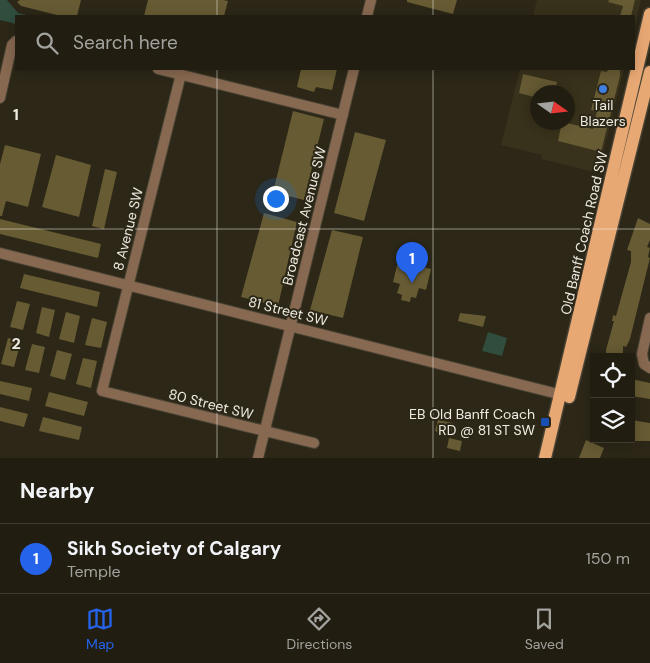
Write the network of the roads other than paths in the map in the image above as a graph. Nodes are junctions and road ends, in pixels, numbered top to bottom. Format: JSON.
{"nodes":[{"id":1,"x":370,"y":0,"type":"edge"},
{"id":2,"x":650,"y":14,"type":"edge"},
{"id":3,"x":367,"y":15,"type":"edge"},
{"id":4,"x":15,"y":42,"type":"edge"},
{"id":5,"x":162,"y":70,"type":"edge"},
{"id":6,"x":354,"y":70,"type":"edge"},
{"id":7,"x":650,"y":72,"type":"edge"},
{"id":8,"x":180,"y":74,"type":"junction"},
{"id":9,"x":0,"y":98,"type":"edge"},
{"id":10,"x":343,"y":115,"type":"junction"},
{"id":11,"x":0,"y":253,"type":"edge"},
{"id":12,"x":128,"y":285,"type":"junction"},
{"id":13,"x":650,"y":318,"type":"edge"},
{"id":14,"x":291,"y":325,"type":"junction"},
{"id":15,"x":650,"y":368,"type":"edge"},
{"id":16,"x":102,"y":391,"type":"joint"},
{"id":17,"x":565,"y":395,"type":"junction"},
{"id":18,"x":265,"y":431,"type":"junction"},
{"id":19,"x":314,"y":443,"type":"dead end"},
{"id":20,"x":258,"y":458,"type":"edge"},
{"id":21,"x":545,"y":458,"type":"edge"},
{"id":22,"x":554,"y":458,"type":"edge"}],
"edges":[{"from":1,"to":3,"type":"street"},
{"from":2,"to":17,"type":"main road","name":"Old Banff Coach Road SW"},
{"from":4,"to":9,"type":"street"},
{"from":5,"to":8,"type":"street"},
{"from":6,"to":10,"type":"street","name":"Broadcast Avenue SW"},
{"from":7,"to":17,"type":"main road","name":"Old Banff Coach Road SW"},
{"from":8,"to":10,"type":"street"},
{"from":8,"to":12,"type":"street","name":"8 Avenue SW"},
{"from":10,"to":14,"type":"street","name":"Broadcast Avenue SW"},
{"from":11,"to":12,"type":"street","name":"81 Street SW"},
{"from":12,"to":14,"type":"street","name":"81 Street SW"},
{"from":12,"to":16,"type":"street","name":"8 Avenue SW"},
{"from":13,"to":15,"type":"street"},
{"from":14,"to":17,"type":"street","name":"81 Street SW"},
{"from":14,"to":18,"type":"street","name":"Broadcast Avenue SW"},
{"from":16,"to":18,"type":"street","name":"80 Street SW"},
{"from":17,"to":21,"type":"main road","name":"Old Banff Coach Road SW"},
{"from":17,"to":22,"type":"main road","name":"Old Banff Coach Road SW"},
{"from":18,"to":19,"type":"street","name":"80 Street SW"},
{"from":18,"to":20,"type":"street","name":"Broadcast Avenue SW"}]}
